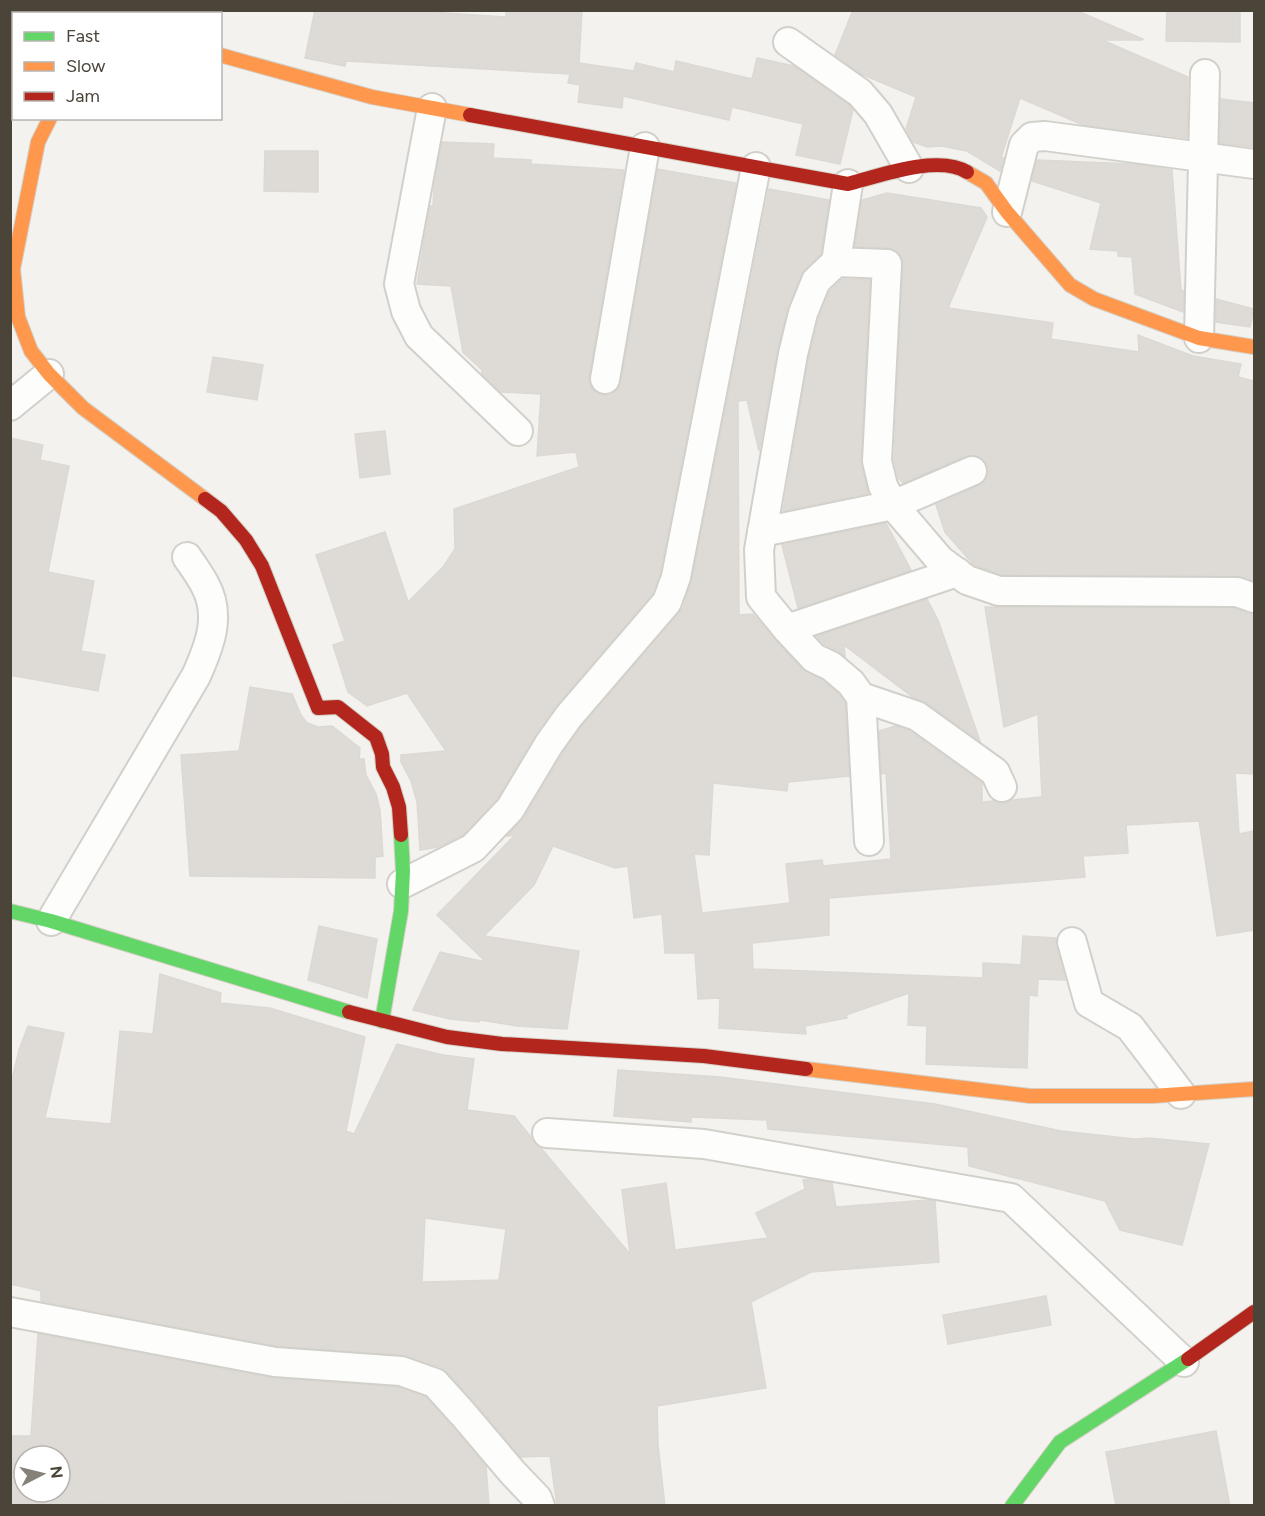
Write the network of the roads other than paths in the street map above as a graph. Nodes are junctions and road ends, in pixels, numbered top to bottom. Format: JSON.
{"nodes":[{"id":1,"x":788,"y":42,"type":"dead end"},
{"id":2,"x":222,"y":56,"type":"edge"},
{"id":3,"x":1205,"y":74,"type":"dead end"},
{"id":4,"x":432,"y":108,"type":"junction"},
{"id":5,"x":49,"y":120,"type":"edge"},
{"id":6,"x":645,"y":147,"type":"junction"},
{"id":7,"x":1203,"y":157,"type":"junction"},
{"id":8,"x":1254,"y":164,"type":"edge"},
{"id":9,"x":756,"y":167,"type":"junction"},
{"id":10,"x":909,"y":168,"type":"junction"},
{"id":11,"x":848,"y":184,"type":"junction"},
{"id":12,"x":1007,"y":212,"type":"junction"},
{"id":13,"x":836,"y":262,"type":"junction"},
{"id":14,"x":1198,"y":338,"type":"junction"},
{"id":15,"x":1254,"y":347,"type":"edge"},
{"id":16,"x":49,"y":374,"type":"junction"},
{"id":17,"x":605,"y":379,"type":"dead end"},
{"id":18,"x":10,"y":406,"type":"edge"},
{"id":19,"x":518,"y":431,"type":"dead end"},
{"id":20,"x":972,"y":471,"type":"dead end"},
{"id":21,"x":893,"y":505,"type":"junction"},
{"id":22,"x":762,"y":532,"type":"junction"},
{"id":23,"x":187,"y":557,"type":"dead end"},
{"id":24,"x":957,"y":572,"type":"junction"},
{"id":25,"x":1254,"y":598,"type":"edge"},
{"id":26,"x":787,"y":629,"type":"junction"},
{"id":27,"x":861,"y":697,"type":"junction"},
{"id":28,"x":1002,"y":787,"type":"dead end"},
{"id":29,"x":869,"y":841,"type":"dead end"},
{"id":30,"x":402,"y":884,"type":"junction"},
{"id":31,"x":10,"y":911,"type":"edge"},
{"id":32,"x":51,"y":921,"type":"junction"},
{"id":33,"x":1072,"y":942,"type":"dead end"},
{"id":34,"x":382,"y":1021,"type":"junction"},
{"id":35,"x":1254,"y":1089,"type":"edge"},
{"id":36,"x":1181,"y":1094,"type":"junction"},
{"id":37,"x":546,"y":1132,"type":"dead end"},
{"id":38,"x":10,"y":1312,"type":"edge"},
{"id":39,"x":1254,"y":1312,"type":"edge"},
{"id":40,"x":1184,"y":1362,"type":"junction"},
{"id":41,"x":540,"y":1506,"type":"edge"},
{"id":42,"x":1012,"y":1506,"type":"edge"}],
"edges":[{"from":1,"to":10,"type":"street"},
{"from":2,"to":4,"type":"street"},
{"from":3,"to":7,"type":"street"},
{"from":4,"to":6,"type":"street"},
{"from":4,"to":19,"type":"street"},
{"from":5,"to":16,"type":"street"},
{"from":6,"to":9,"type":"street"},
{"from":6,"to":17,"type":"street"},
{"from":7,"to":8,"type":"street"},
{"from":7,"to":12,"type":"street"},
{"from":7,"to":14,"type":"street"},
{"from":9,"to":11,"type":"street"},
{"from":9,"to":30,"type":"street"},
{"from":10,"to":11,"type":"street"},
{"from":10,"to":12,"type":"street"},
{"from":11,"to":13,"type":"street"},
{"from":12,"to":14,"type":"street"},
{"from":13,"to":21,"type":"street"},
{"from":13,"to":22,"type":"street"},
{"from":14,"to":15,"type":"street"},
{"from":16,"to":18,"type":"street"},
{"from":16,"to":30,"type":"street"},
{"from":20,"to":21,"type":"street"},
{"from":21,"to":22,"type":"street"},
{"from":21,"to":24,"type":"street"},
{"from":22,"to":26,"type":"street"},
{"from":23,"to":32,"type":"street"},
{"from":24,"to":25,"type":"street"},
{"from":24,"to":26,"type":"street"},
{"from":26,"to":27,"type":"street"},
{"from":27,"to":28,"type":"street"},
{"from":27,"to":29,"type":"street"},
{"from":30,"to":34,"type":"street"},
{"from":31,"to":32,"type":"street"},
{"from":32,"to":34,"type":"street"},
{"from":33,"to":36,"type":"street"},
{"from":34,"to":36,"type":"street"},
{"from":35,"to":36,"type":"street"},
{"from":37,"to":40,"type":"street"},
{"from":38,"to":41,"type":"street"},
{"from":39,"to":40,"type":"street"},
{"from":40,"to":42,"type":"street"}]}
